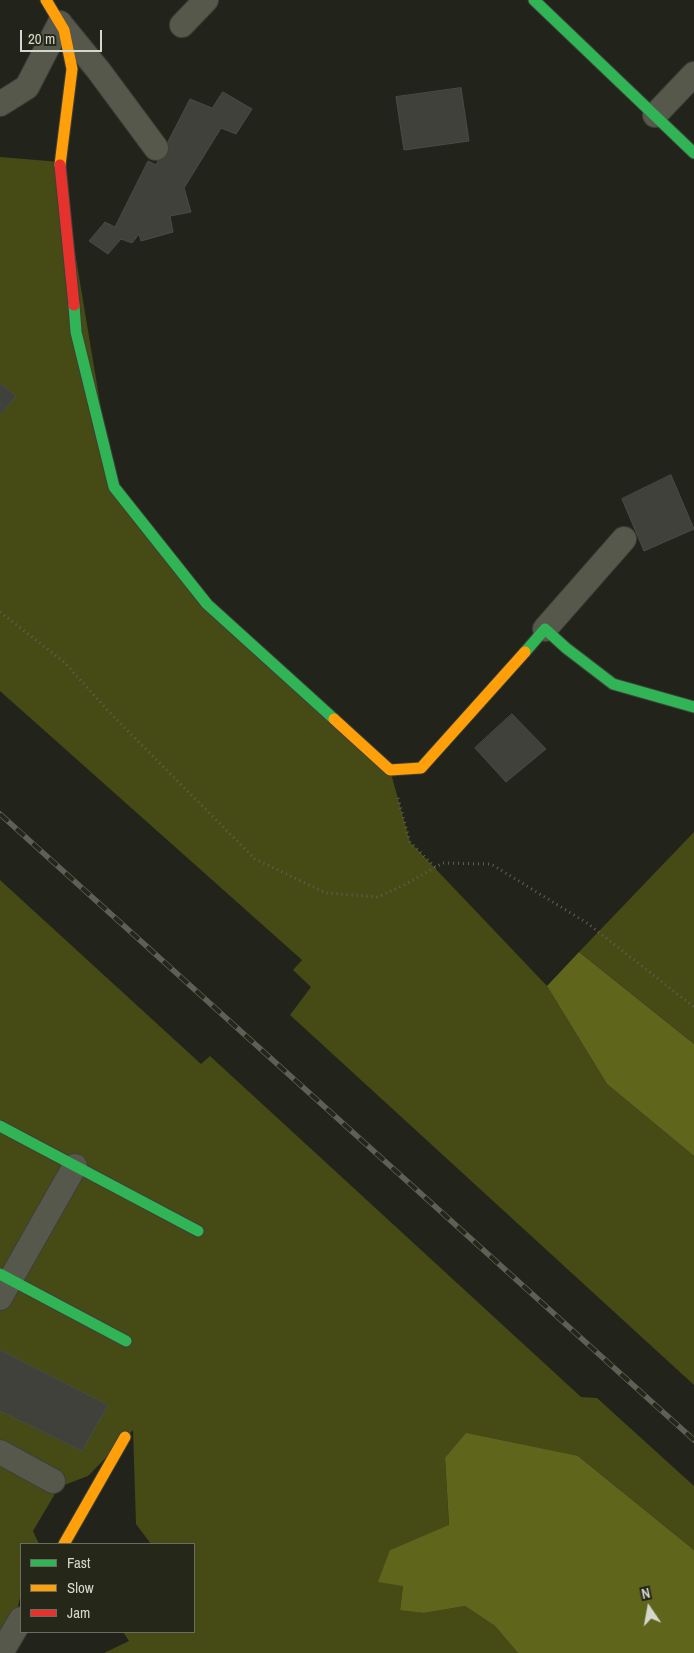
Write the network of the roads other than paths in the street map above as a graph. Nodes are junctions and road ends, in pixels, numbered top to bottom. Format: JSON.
{"nodes":[{"id":1,"x":46,"y":0,"type":"edge"},
{"id":2,"x":52,"y":0,"type":"edge"},
{"id":3,"x":206,"y":0,"type":"edge"},
{"id":4,"x":534,"y":0,"type":"edge"},
{"id":5,"x":60,"y":23,"type":"junction"},
{"id":6,"x":182,"y":25,"type":"dead end"},
{"id":7,"x":694,"y":74,"type":"edge"},
{"id":8,"x":0,"y":104,"type":"edge"},
{"id":9,"x":655,"y":115,"type":"junction"},
{"id":10,"x":156,"y":148,"type":"dead end"},
{"id":11,"x":694,"y":153,"type":"edge"},
{"id":12,"x":624,"y":539,"type":"dead end"},
{"id":13,"x":545,"y":629,"type":"junction"},
{"id":14,"x":694,"y":707,"type":"edge"},
{"id":15,"x":0,"y":1126,"type":"edge"},
{"id":16,"x":75,"y":1166,"type":"junction"},
{"id":17,"x":198,"y":1231,"type":"dead end"},
{"id":18,"x":4,"y":1284,"type":"edge"},
{"id":19,"x":126,"y":1341,"type":"dead end"},
{"id":20,"x":124,"y":1437,"type":"dead end"},
{"id":21,"x":0,"y":1452,"type":"edge"},
{"id":22,"x":53,"y":1481,"type":"dead end"},
{"id":23,"x":65,"y":1543,"type":"edge"},
{"id":24,"x":20,"y":1621,"type":"edge"},
{"id":25,"x":1,"y":1653,"type":"edge"}],
"edges":[{"from":1,"to":5,"type":"street"},
{"from":2,"to":5,"type":"street"},
{"from":3,"to":6,"type":"street"},
{"from":4,"to":9,"type":"street"},
{"from":5,"to":8,"type":"street"},
{"from":5,"to":10,"type":"street"},
{"from":5,"to":13,"type":"street"},
{"from":7,"to":9,"type":"street"},
{"from":9,"to":11,"type":"street"},
{"from":12,"to":13,"type":"street"},
{"from":13,"to":14,"type":"street"},
{"from":15,"to":16,"type":"street"},
{"from":16,"to":17,"type":"street"},
{"from":16,"to":18,"type":"street"},
{"from":18,"to":19,"type":"street"},
{"from":20,"to":23,"type":"street"},
{"from":21,"to":22,"type":"street"},
{"from":24,"to":25,"type":"street"}]}
